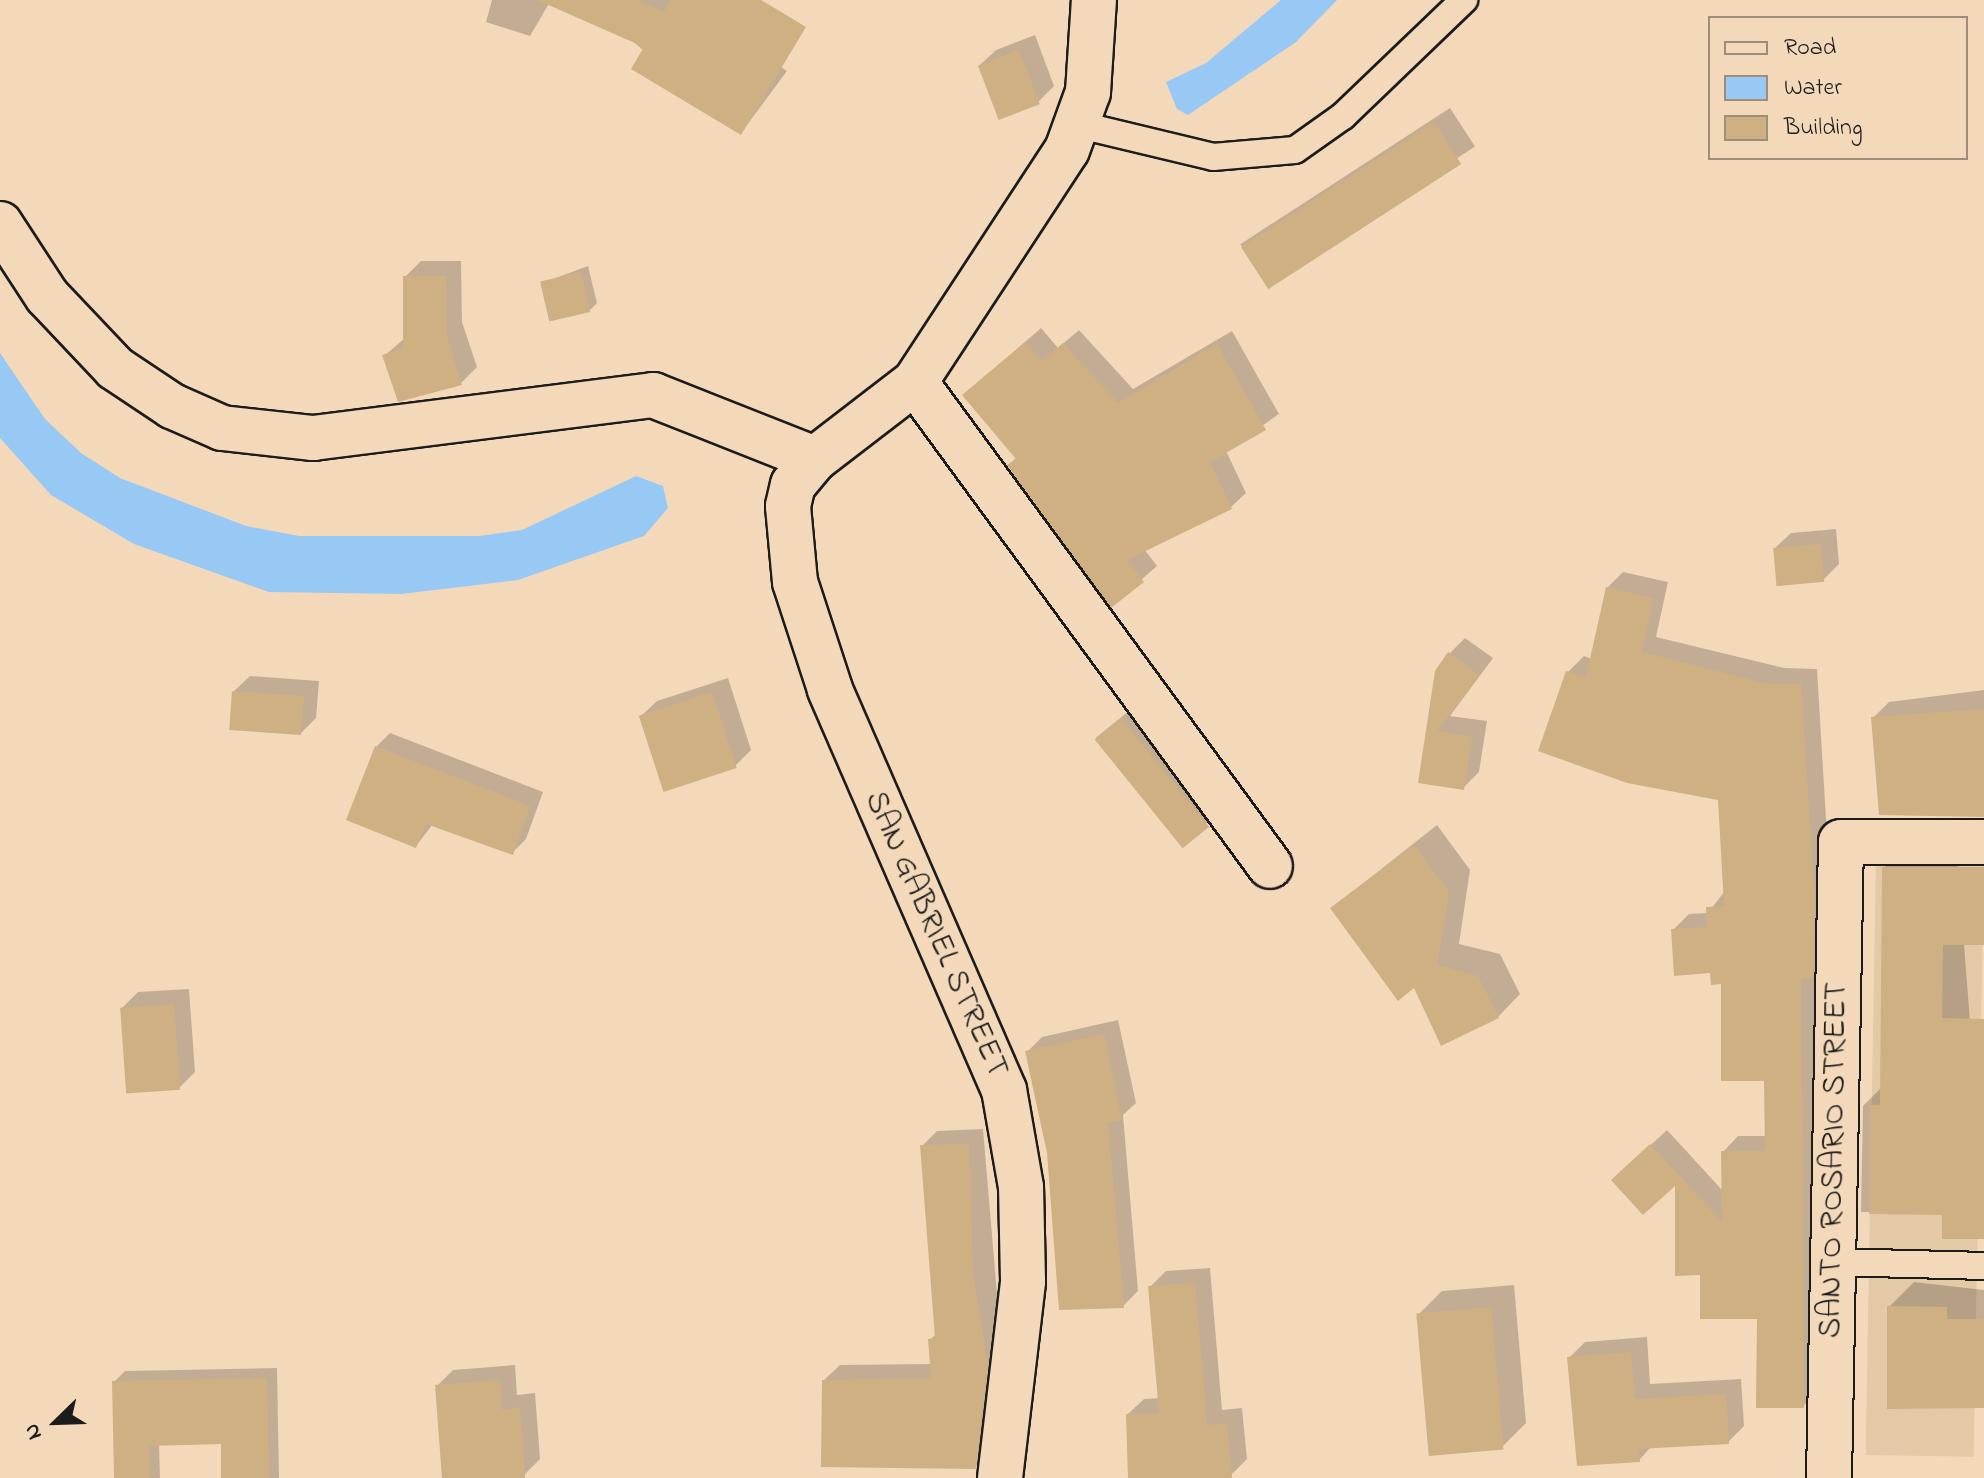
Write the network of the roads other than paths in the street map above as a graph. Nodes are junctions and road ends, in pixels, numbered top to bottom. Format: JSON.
{"nodes":[{"id":1,"x":1094,"y":0,"type":"edge"},
{"id":2,"x":1464,"y":0,"type":"edge"},
{"id":3,"x":1076,"y":124,"type":"junction"},
{"id":4,"x":0,"y":224,"type":"edge"},
{"id":5,"x":915,"y":382,"type":"junction"},
{"id":6,"x":815,"y":459,"type":"junction"},
{"id":7,"x":1984,"y":842,"type":"edge"},
{"id":8,"x":1270,"y":866,"type":"dead end"},
{"id":9,"x":1833,"y":1262,"type":"junction"},
{"id":10,"x":1984,"y":1266,"type":"edge"},
{"id":11,"x":1000,"y":1478,"type":"edge"},
{"id":12,"x":1829,"y":1478,"type":"edge"}],
"edges":[{"from":1,"to":3,"type":"street","name":"SAN GABRIEL STREET"},
{"from":2,"to":3,"type":"lane"},
{"from":3,"to":5,"type":"street","name":"SAN GABRIEL STREET"},
{"from":4,"to":6,"type":"street"},
{"from":5,"to":6,"type":"street","name":"SAN GABRIEL STREET"},
{"from":5,"to":8,"type":"street"},
{"from":6,"to":11,"type":"street","name":"SAN GABRIEL STREET"},
{"from":7,"to":9,"type":"street","name":"SANTO ROSARIO STREET"},
{"from":9,"to":10,"type":"lane"},
{"from":9,"to":12,"type":"street","name":"SANTO ROSARIO STREET"}]}
